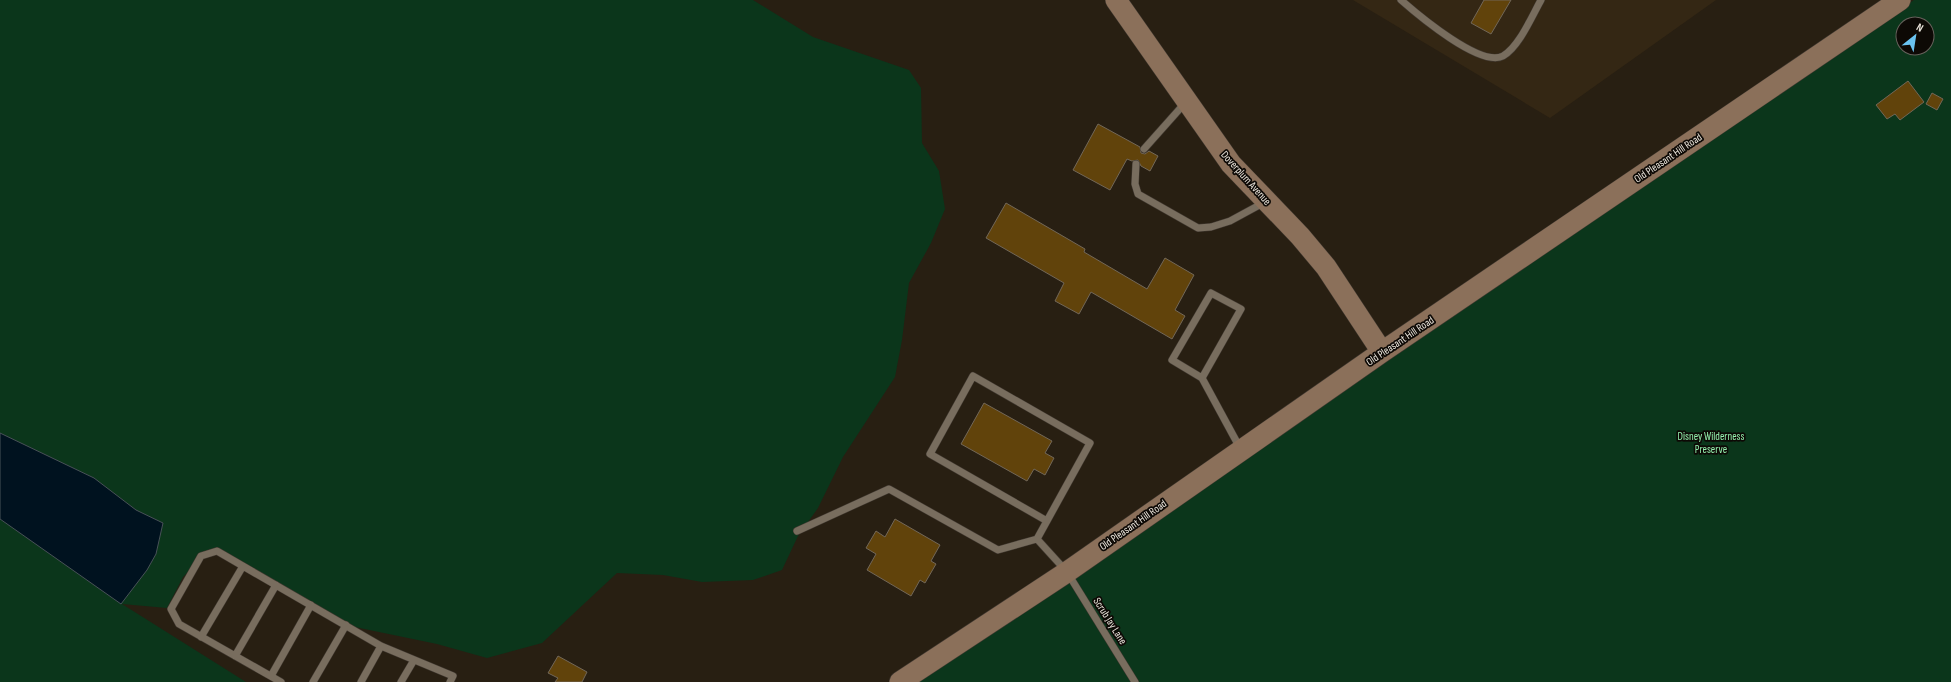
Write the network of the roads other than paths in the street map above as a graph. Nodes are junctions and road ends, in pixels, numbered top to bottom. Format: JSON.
{"nodes":[{"id":1,"x":1116,"y":0,"type":"edge"},
{"id":2,"x":1402,"y":0,"type":"edge"},
{"id":3,"x":1540,"y":0,"type":"edge"},
{"id":4,"x":1900,"y":0,"type":"edge"},
{"id":5,"x":1186,"y":101,"type":"junction"},
{"id":6,"x":1144,"y":149,"type":"dead end"},
{"id":7,"x":1136,"y":164,"type":"dead end"},
{"id":8,"x":1266,"y":201,"type":"junction"},
{"id":9,"x":1382,"y":352,"type":"junction"},
{"id":10,"x":1202,"y":378,"type":"junction"},
{"id":11,"x":1241,"y":450,"type":"junction"},
{"id":12,"x":1047,"y":521,"type":"junction"},
{"id":13,"x":797,"y":531,"type":"dead end"},
{"id":14,"x":1037,"y":539,"type":"junction"},
{"id":15,"x":243,"y":566,"type":"junction"},
{"id":16,"x":1066,"y":572,"type":"junction"},
{"id":17,"x":276,"y":585,"type":"junction"},
{"id":18,"x":311,"y":605,"type":"junction"},
{"id":19,"x":346,"y":626,"type":"junction"},
{"id":20,"x":201,"y":637,"type":"junction"},
{"id":21,"x":381,"y":646,"type":"junction"},
{"id":22,"x":235,"y":656,"type":"junction"},
{"id":23,"x":414,"y":660,"type":"junction"},
{"id":24,"x":271,"y":676,"type":"junction"},
{"id":25,"x":452,"y":679,"type":"edge"},
{"id":26,"x":281,"y":682,"type":"edge"},
{"id":27,"x":313,"y":682,"type":"edge"},
{"id":28,"x":361,"y":682,"type":"edge"},
{"id":29,"x":401,"y":682,"type":"edge"},
{"id":30,"x":900,"y":682,"type":"edge"},
{"id":31,"x":1135,"y":682,"type":"edge"}],
"edges":[{"from":1,"to":5,"type":"street","name":"Doverplum Avenue"},
{"from":2,"to":3,"type":"lane"},
{"from":4,"to":9,"type":"street","name":"Old Pleasant Hill Road"},
{"from":5,"to":6,"type":"lane"},
{"from":5,"to":8,"type":"street","name":"Doverplum Avenue"},
{"from":7,"to":8,"type":"lane"},
{"from":8,"to":9,"type":"street","name":"Doverplum Avenue"},
{"from":9,"to":11,"type":"street","name":"Old Pleasant Hill Road"},
{"from":10,"to":10,"type":"lane"},
{"from":10,"to":11,"type":"lane"},
{"from":11,"to":16,"type":"street","name":"Old Pleasant Hill Road"},
{"from":12,"to":12,"type":"lane"},
{"from":12,"to":14,"type":"lane"},
{"from":13,"to":14,"type":"lane"},
{"from":14,"to":16,"type":"lane","name":"Scrub Jay Lane"},
{"from":15,"to":17,"type":"lane"},
{"from":15,"to":20,"type":"lane"},
{"from":15,"to":20,"type":"lane"},
{"from":16,"to":30,"type":"street","name":"Old Pleasant Hill Road"},
{"from":16,"to":31,"type":"lane","name":"Scrub Jay Lane"},
{"from":17,"to":18,"type":"lane"},
{"from":17,"to":22,"type":"lane"},
{"from":18,"to":19,"type":"lane"},
{"from":18,"to":24,"type":"lane"},
{"from":19,"to":21,"type":"lane"},
{"from":19,"to":27,"type":"lane"},
{"from":20,"to":22,"type":"lane"},
{"from":21,"to":23,"type":"lane"},
{"from":21,"to":28,"type":"lane"},
{"from":22,"to":24,"type":"lane"},
{"from":23,"to":25,"type":"lane"},
{"from":23,"to":29,"type":"lane"},
{"from":24,"to":26,"type":"lane"}]}
